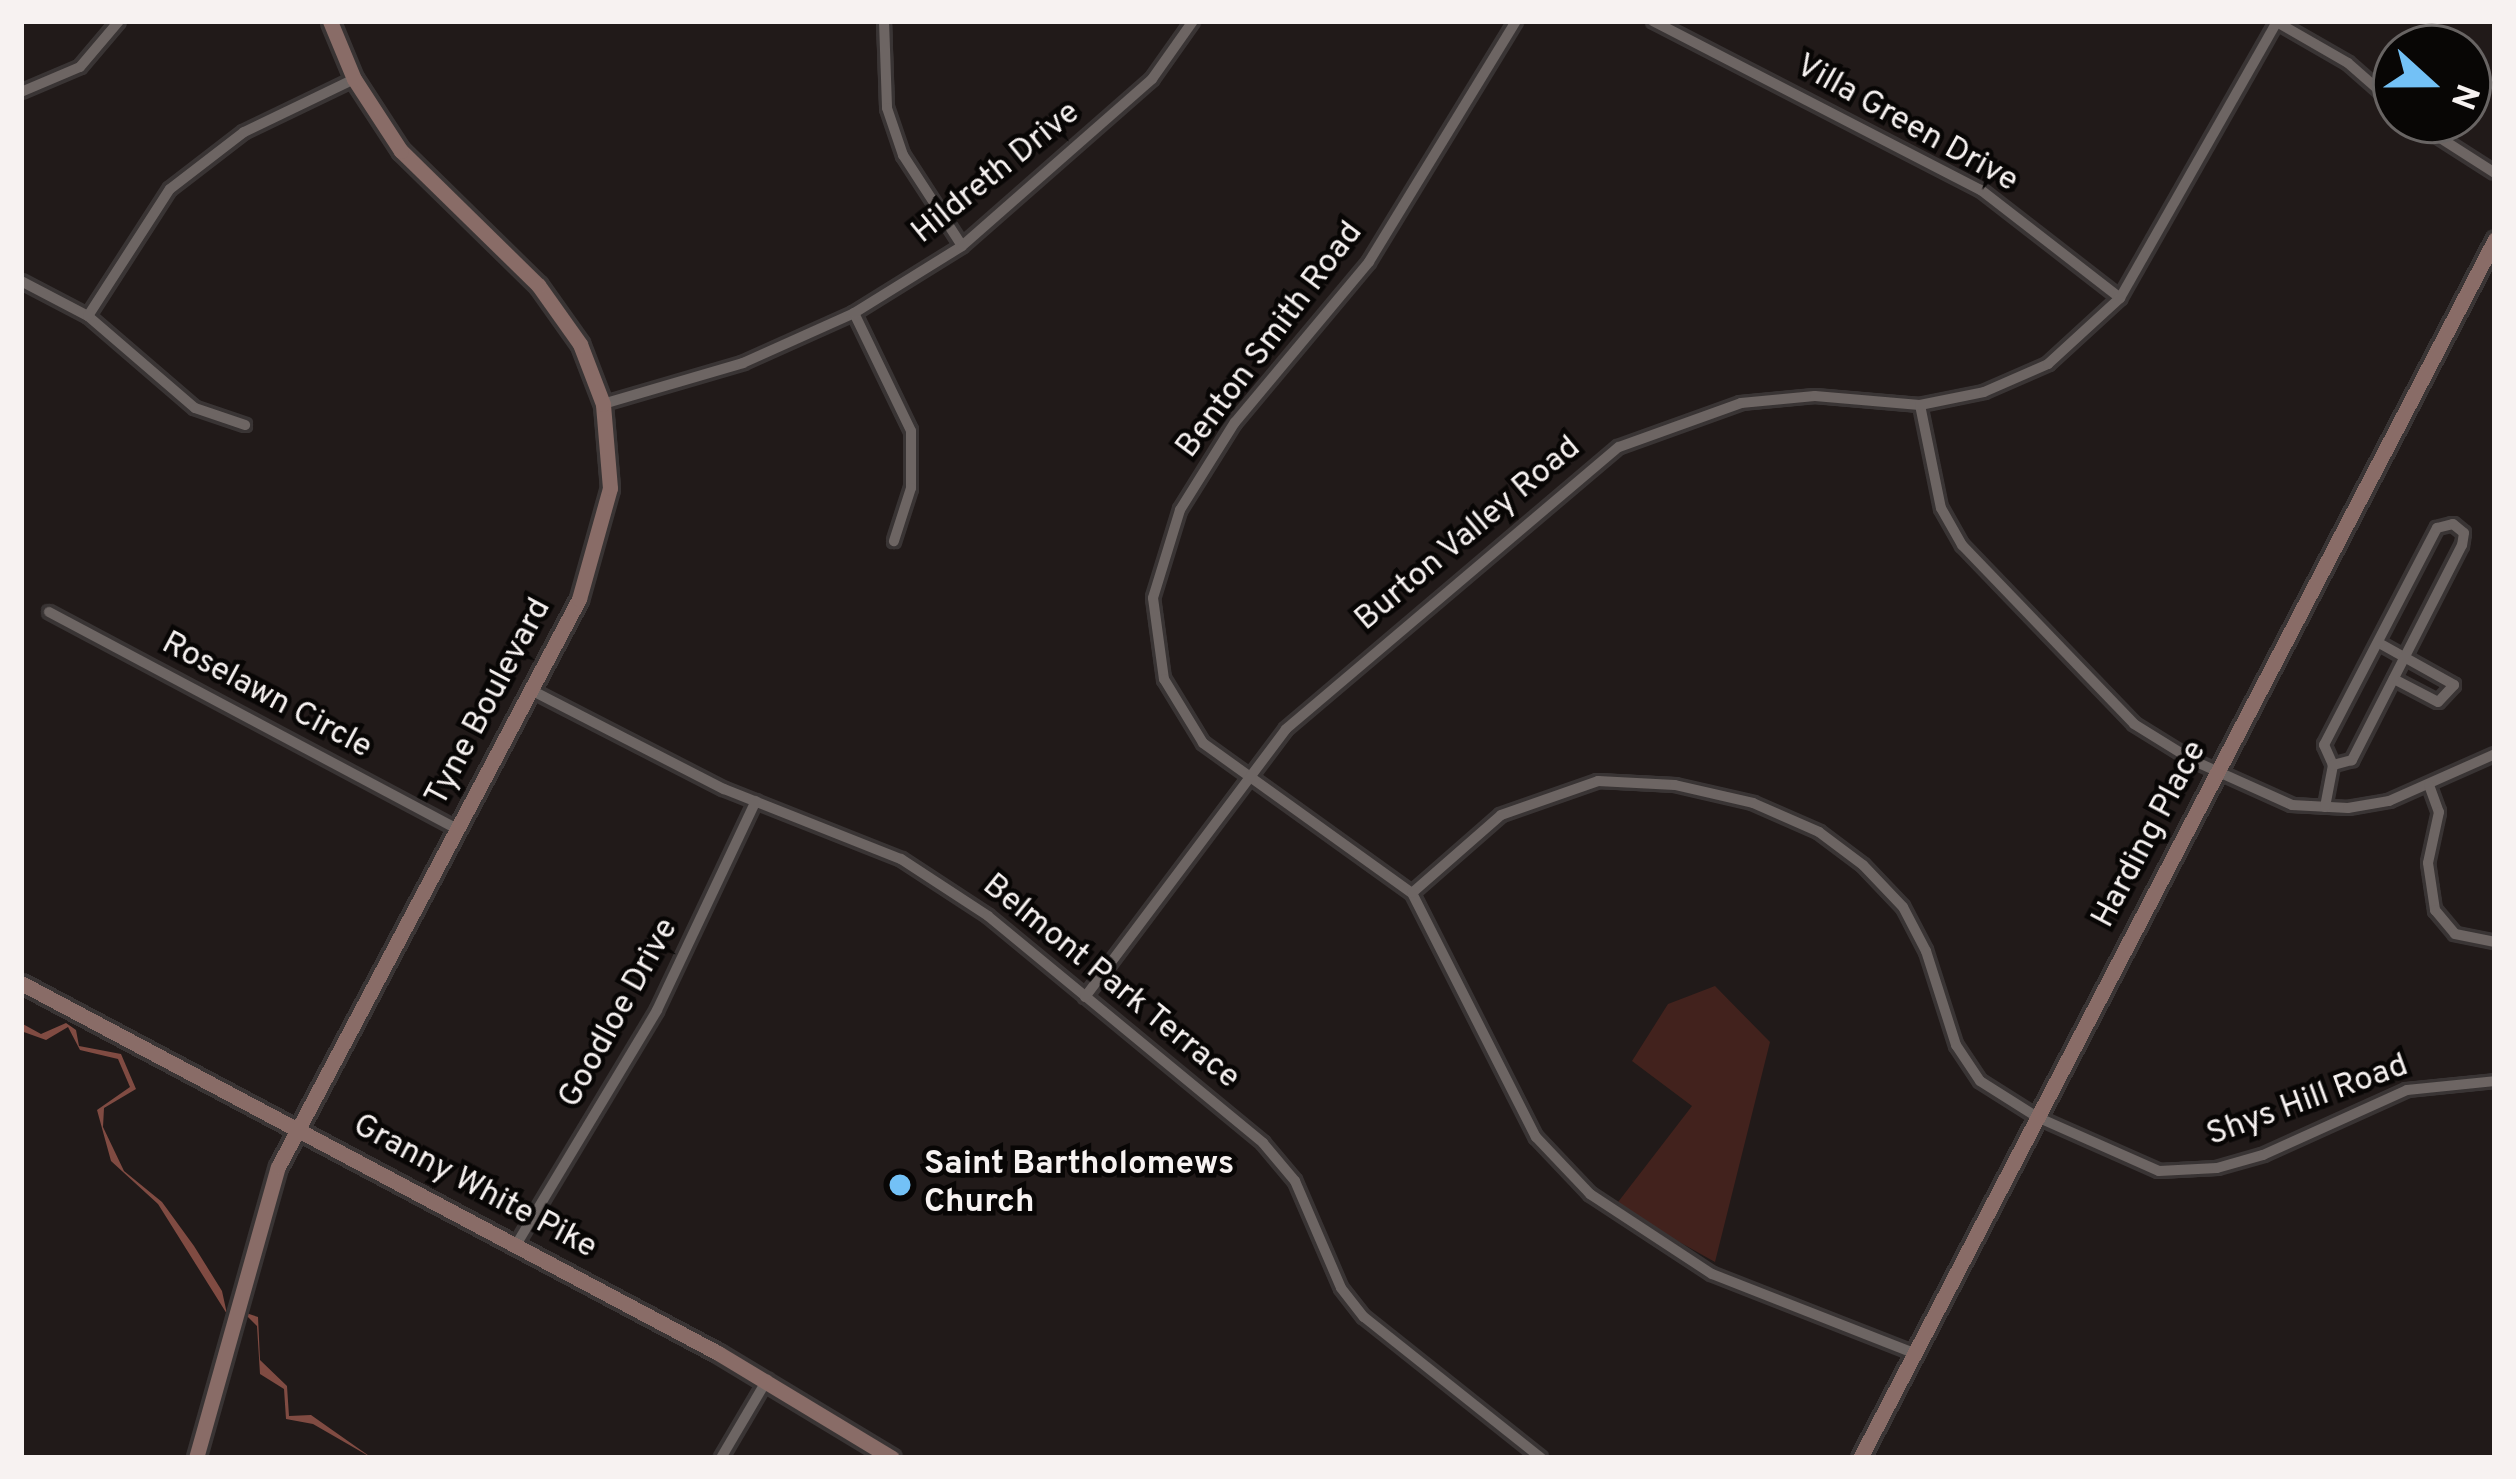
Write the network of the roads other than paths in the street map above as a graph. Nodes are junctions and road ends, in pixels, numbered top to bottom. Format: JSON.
{"nodes":[{"id":1,"x":119,"y":21,"type":"edge"},
{"id":2,"x":330,"y":21,"type":"edge"},
{"id":3,"x":884,"y":21,"type":"edge"},
{"id":4,"x":1193,"y":21,"type":"edge"},
{"id":5,"x":1516,"y":21,"type":"edge"},
{"id":6,"x":1653,"y":21,"type":"edge"},
{"id":7,"x":2276,"y":22,"type":"edge"},
{"id":8,"x":354,"y":80,"type":"junction"},
{"id":9,"x":2372,"y":84,"type":"edge"},
{"id":10,"x":21,"y":92,"type":"edge"},
{"id":11,"x":2450,"y":144,"type":"edge"},
{"id":12,"x":2495,"y":173,"type":"edge"},
{"id":13,"x":2495,"y":239,"type":"edge"},
{"id":14,"x":962,"y":246,"type":"junction"},
{"id":15,"x":21,"y":280,"type":"edge"},
{"id":16,"x":2120,"y":298,"type":"junction"},
{"id":17,"x":854,"y":313,"type":"junction"},
{"id":18,"x":88,"y":316,"type":"junction"},
{"id":19,"x":603,"y":404,"type":"junction"},
{"id":20,"x":1920,"y":405,"type":"junction"},
{"id":21,"x":245,"y":425,"type":"dead end"},
{"id":22,"x":894,"y":541,"type":"dead end"},
{"id":23,"x":49,"y":612,"type":"dead end"},
{"id":24,"x":2379,"y":643,"type":"junction"},
{"id":25,"x":2406,"y":656,"type":"junction"},
{"id":26,"x":2393,"y":679,"type":"junction"},
{"id":27,"x":530,"y":690,"type":"junction"},
{"id":28,"x":2495,"y":754,"type":"edge"},
{"id":29,"x":2333,"y":765,"type":"junction"},
{"id":30,"x":2216,"y":775,"type":"junction"},
{"id":31,"x":1246,"y":778,"type":"junction"},
{"id":32,"x":2429,"y":785,"type":"junction"},
{"id":33,"x":756,"y":801,"type":"junction"},
{"id":34,"x":2325,"y":808,"type":"junction"},
{"id":35,"x":457,"y":830,"type":"junction"},
{"id":36,"x":1412,"y":893,"type":"junction"},
{"id":37,"x":2495,"y":942,"type":"edge"},
{"id":38,"x":21,"y":982,"type":"edge"},
{"id":39,"x":1085,"y":997,"type":"junction"},
{"id":40,"x":2495,"y":1081,"type":"edge"},
{"id":41,"x":2037,"y":1117,"type":"junction"},
{"id":42,"x":298,"y":1128,"type":"junction"},
{"id":43,"x":517,"y":1245,"type":"junction"},
{"id":44,"x":1914,"y":1352,"type":"junction"},
{"id":45,"x":767,"y":1380,"type":"junction"},
{"id":46,"x":196,"y":1458,"type":"edge"},
{"id":47,"x":721,"y":1458,"type":"edge"},
{"id":48,"x":892,"y":1458,"type":"edge"},
{"id":49,"x":1541,"y":1458,"type":"edge"},
{"id":50,"x":1859,"y":1458,"type":"edge"}],
"edges":[{"from":1,"to":10,"type":"street"},
{"from":2,"to":8,"type":"main road","name":"Tyne Boulevard"},
{"from":3,"to":14,"type":"street"},
{"from":4,"to":14,"type":"street","name":"Hildreth Drive"},
{"from":5,"to":31,"type":"street","name":"Benton Smith Road"},
{"from":6,"to":16,"type":"street","name":"Villa Green Drive"},
{"from":7,"to":9,"type":"street"},
{"from":7,"to":16,"type":"street","name":"Burton Valley Road"},
{"from":8,"to":18,"type":"street"},
{"from":8,"to":19,"type":"main road","name":"Tyne Boulevard"},
{"from":11,"to":12,"type":"street"},
{"from":13,"to":30,"type":"main road","name":"Harding Place"},
{"from":14,"to":17,"type":"street","name":"Hildreth Drive"},
{"from":15,"to":18,"type":"street"},
{"from":16,"to":20,"type":"street","name":"Burton Valley Road"},
{"from":17,"to":19,"type":"street","name":"Hildreth Drive"},
{"from":17,"to":22,"type":"street"},
{"from":18,"to":21,"type":"street"},
{"from":19,"to":27,"type":"main road","name":"Tyne Boulevard"},
{"from":20,"to":30,"type":"street"},
{"from":20,"to":31,"type":"street","name":"Burton Valley Road"},
{"from":23,"to":35,"type":"street","name":"Roselawn Circle"},
{"from":24,"to":25,"type":"street"},
{"from":24,"to":25,"type":"street"},
{"from":24,"to":29,"type":"street"},
{"from":25,"to":26,"type":"street"},
{"from":25,"to":26,"type":"street"},
{"from":26,"to":29,"type":"street"},
{"from":27,"to":33,"type":"street","name":"Belmont Park Terrace"},
{"from":27,"to":35,"type":"main road","name":"Tyne Boulevard"},
{"from":28,"to":32,"type":"street"},
{"from":29,"to":34,"type":"street"},
{"from":30,"to":34,"type":"street"},
{"from":30,"to":41,"type":"main road","name":"Harding Place"},
{"from":31,"to":36,"type":"street","name":"Benton Smith Road"},
{"from":31,"to":39,"type":"street","name":"Burton Valley Road"},
{"from":32,"to":34,"type":"street"},
{"from":32,"to":37,"type":"street"},
{"from":33,"to":39,"type":"street","name":"Belmont Park Terrace"},
{"from":33,"to":43,"type":"street","name":"Goodloe Drive"},
{"from":35,"to":42,"type":"main road","name":"Tyne Boulevard"},
{"from":36,"to":41,"type":"street","name":"Shys Hill Road"},
{"from":36,"to":44,"type":"street","name":"Benton Smith Road"},
{"from":38,"to":42,"type":"main road","name":"Granny White Pike"},
{"from":39,"to":49,"type":"street","name":"Belmont Park Terrace"},
{"from":40,"to":41,"type":"street","name":"Shys Hill Road"},
{"from":41,"to":44,"type":"main road","name":"Harding Place"},
{"from":42,"to":43,"type":"main road","name":"Granny White Pike"},
{"from":42,"to":46,"type":"main road","name":"Tyne Boulevard"},
{"from":43,"to":45,"type":"main road","name":"Granny White Pike"},
{"from":44,"to":50,"type":"main road","name":"Harding Place"},
{"from":45,"to":47,"type":"street"},
{"from":45,"to":48,"type":"main road","name":"Granny White Pike"}]}
